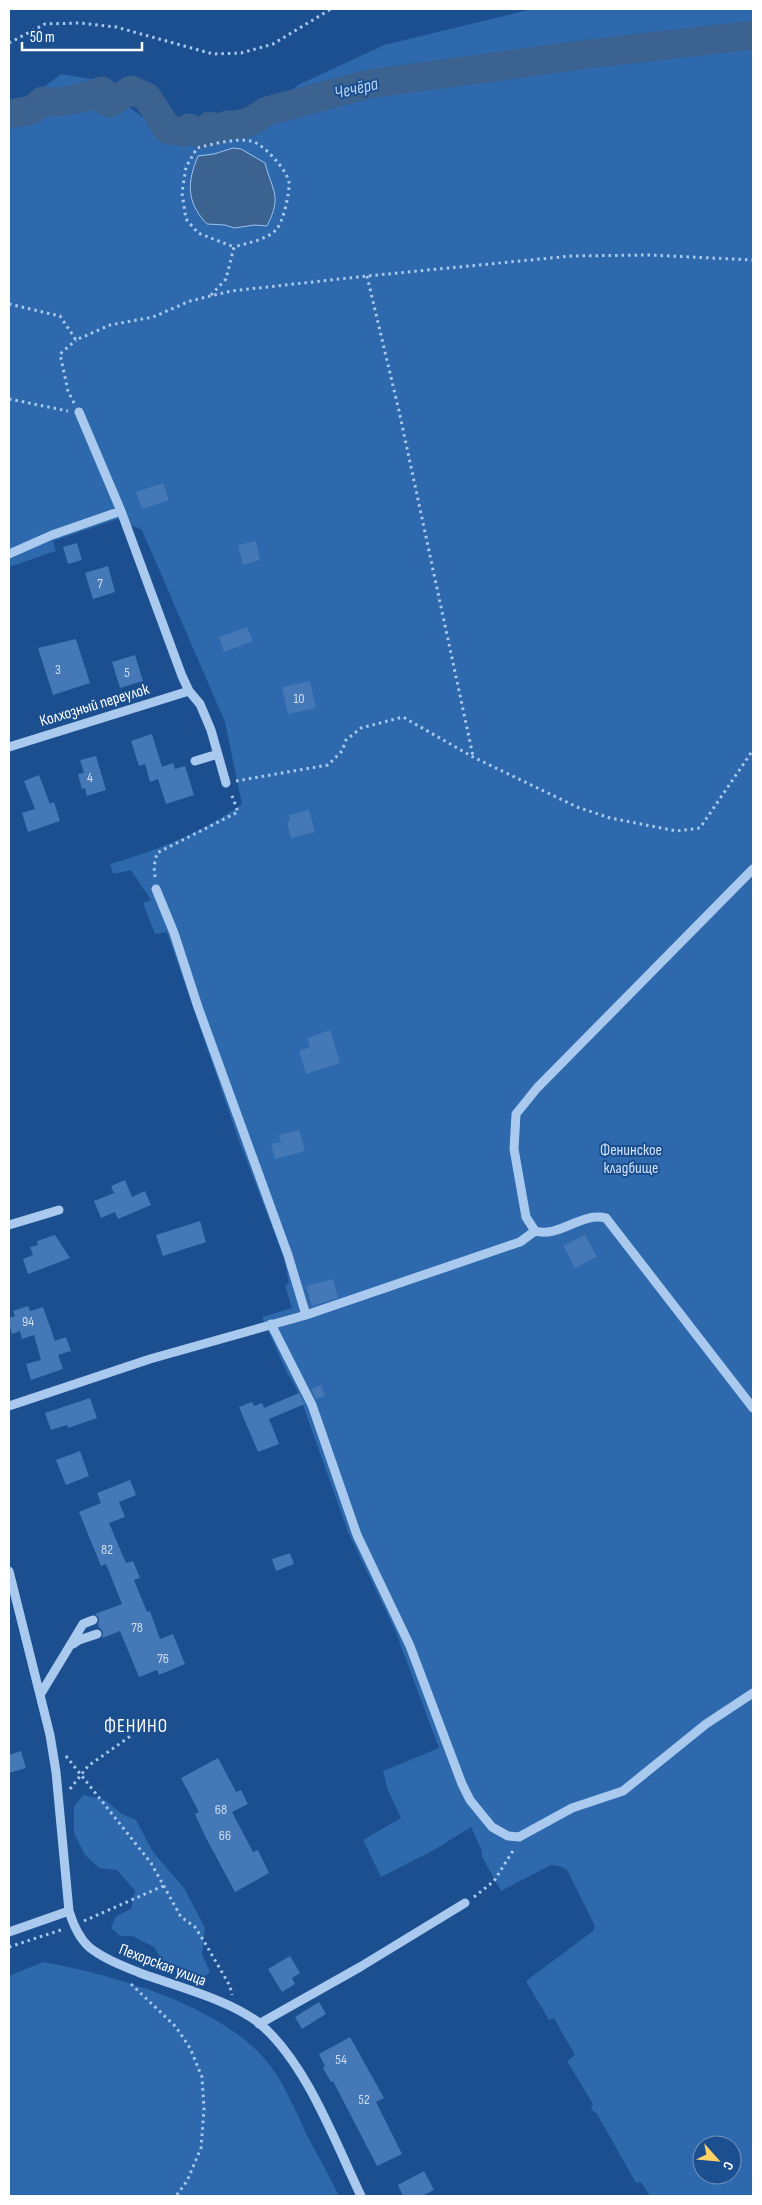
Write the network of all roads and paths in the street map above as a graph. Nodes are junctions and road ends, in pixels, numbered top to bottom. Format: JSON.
{"nodes":[{"id":1,"x":331,"y":9,"type":"edge"},
{"id":2,"x":9,"y":43,"type":"edge"},
{"id":3,"x":234,"y":247,"type":"junction"},
{"id":4,"x":753,"y":260,"type":"edge"},
{"id":5,"x":367,"y":276,"type":"junction"},
{"id":6,"x":210,"y":295,"type":"junction"},
{"id":7,"x":9,"y":304,"type":"edge"},
{"id":8,"x":76,"y":340,"type":"junction"},
{"id":9,"x":9,"y":399,"type":"edge"},
{"id":10,"x":79,"y":412,"type":"junction"},
{"id":11,"x":121,"y":510,"type":"junction"},
{"id":12,"x":9,"y":554,"type":"edge"},
{"id":13,"x":189,"y":690,"type":"junction"},
{"id":14,"x":9,"y":747,"type":"edge"},
{"id":15,"x":753,"y":750,"type":"edge"},
{"id":16,"x":218,"y":754,"type":"junction"},
{"id":17,"x":473,"y":757,"type":"junction"},
{"id":18,"x":195,"y":761,"type":"dead end"},
{"id":19,"x":226,"y":783,"type":"junction"},
{"id":20,"x":753,"y":869,"type":"edge"},
{"id":21,"x":156,"y":890,"type":"joint"},
{"id":22,"x":59,"y":1210,"type":"dead end"},
{"id":23,"x":9,"y":1224,"type":"edge"},
{"id":24,"x":535,"y":1231,"type":"junction"},
{"id":25,"x":306,"y":1315,"type":"junction"},
{"id":26,"x":271,"y":1324,"type":"junction"},
{"id":27,"x":9,"y":1406,"type":"edge"},
{"id":28,"x":753,"y":1408,"type":"edge"},
{"id":29,"x":9,"y":1571,"type":"edge"},
{"id":30,"x":92,"y":1620,"type":"dead end"},
{"id":31,"x":98,"y":1634,"type":"dead end"},
{"id":32,"x":72,"y":1645,"type":"junction"},
{"id":33,"x":753,"y":1693,"type":"edge"},
{"id":34,"x":40,"y":1695,"type":"junction"},
{"id":35,"x":132,"y":1735,"type":"dead end"},
{"id":36,"x":64,"y":1753,"type":"dead end"},
{"id":37,"x":80,"y":1774,"type":"junction"},
{"id":38,"x":59,"y":1803,"type":"junction"},
{"id":39,"x":527,"y":1834,"type":"junction"},
{"id":40,"x":163,"y":1886,"type":"junction"},
{"id":41,"x":465,"y":1904,"type":"joint"},
{"id":42,"x":69,"y":1911,"type":"junction"},
{"id":43,"x":93,"y":1916,"type":"dead end"},
{"id":44,"x":74,"y":1926,"type":"junction"},
{"id":45,"x":9,"y":1932,"type":"edge"},
{"id":46,"x":9,"y":1947,"type":"edge"},
{"id":47,"x":130,"y":1982,"type":"dead end"},
{"id":48,"x":237,"y":2010,"type":"junction"},
{"id":49,"x":259,"y":2024,"type":"junction"},
{"id":50,"x":176,"y":2196,"type":"edge"},
{"id":51,"x":361,"y":2196,"type":"edge"}],
"edges":[{"from":1,"to":2,"type":"path"},
{"from":3,"to":3,"type":"path"},
{"from":3,"to":6,"type":"path"},
{"from":4,"to":5,"type":"path"},
{"from":5,"to":6,"type":"path"},
{"from":5,"to":17,"type":"path"},
{"from":6,"to":8,"type":"path"},
{"from":7,"to":8,"type":"path"},
{"from":8,"to":10,"type":"path"},
{"from":9,"to":10,"type":"path"},
{"from":10,"to":11,"type":"street"},
{"from":11,"to":12,"type":"street"},
{"from":11,"to":13,"type":"street"},
{"from":13,"to":14,"type":"street","name":"Колхозный переулок"},
{"from":13,"to":16,"type":"street"},
{"from":15,"to":17,"type":"path"},
{"from":16,"to":18,"type":"street"},
{"from":16,"to":19,"type":"street"},
{"from":17,"to":19,"type":"path"},
{"from":19,"to":21,"type":"path"},
{"from":20,"to":24,"type":"street"},
{"from":21,"to":25,"type":"street"},
{"from":22,"to":23,"type":"street"},
{"from":24,"to":25,"type":"street"},
{"from":24,"to":28,"type":"street"},
{"from":25,"to":26,"type":"street"},
{"from":26,"to":27,"type":"street"},
{"from":26,"to":39,"type":"street"},
{"from":29,"to":34,"type":"street","name":"Пехорская улица"},
{"from":30,"to":32,"type":"street"},
{"from":31,"to":32,"type":"street"},
{"from":32,"to":34,"type":"street"},
{"from":33,"to":39,"type":"street"},
{"from":34,"to":38,"type":"street","name":"Пехорская улица"},
{"from":35,"to":37,"type":"path"},
{"from":36,"to":37,"type":"path"},
{"from":37,"to":38,"type":"path"},
{"from":37,"to":40,"type":"path"},
{"from":38,"to":42,"type":"street","name":"Пехорская улица"},
{"from":39,"to":41,"type":"path"},
{"from":40,"to":43,"type":"path"},
{"from":40,"to":48,"type":"path"},
{"from":41,"to":49,"type":"street"},
{"from":42,"to":44,"type":"street","name":"Пехорская улица"},
{"from":42,"to":45,"type":"street"},
{"from":44,"to":46,"type":"path"},
{"from":44,"to":48,"type":"street","name":"Пехорская улица"},
{"from":47,"to":50,"type":"path"},
{"from":48,"to":49,"type":"street","name":"Пехорская улица"},
{"from":49,"to":51,"type":"street","name":"Пехорская улица"}]}
